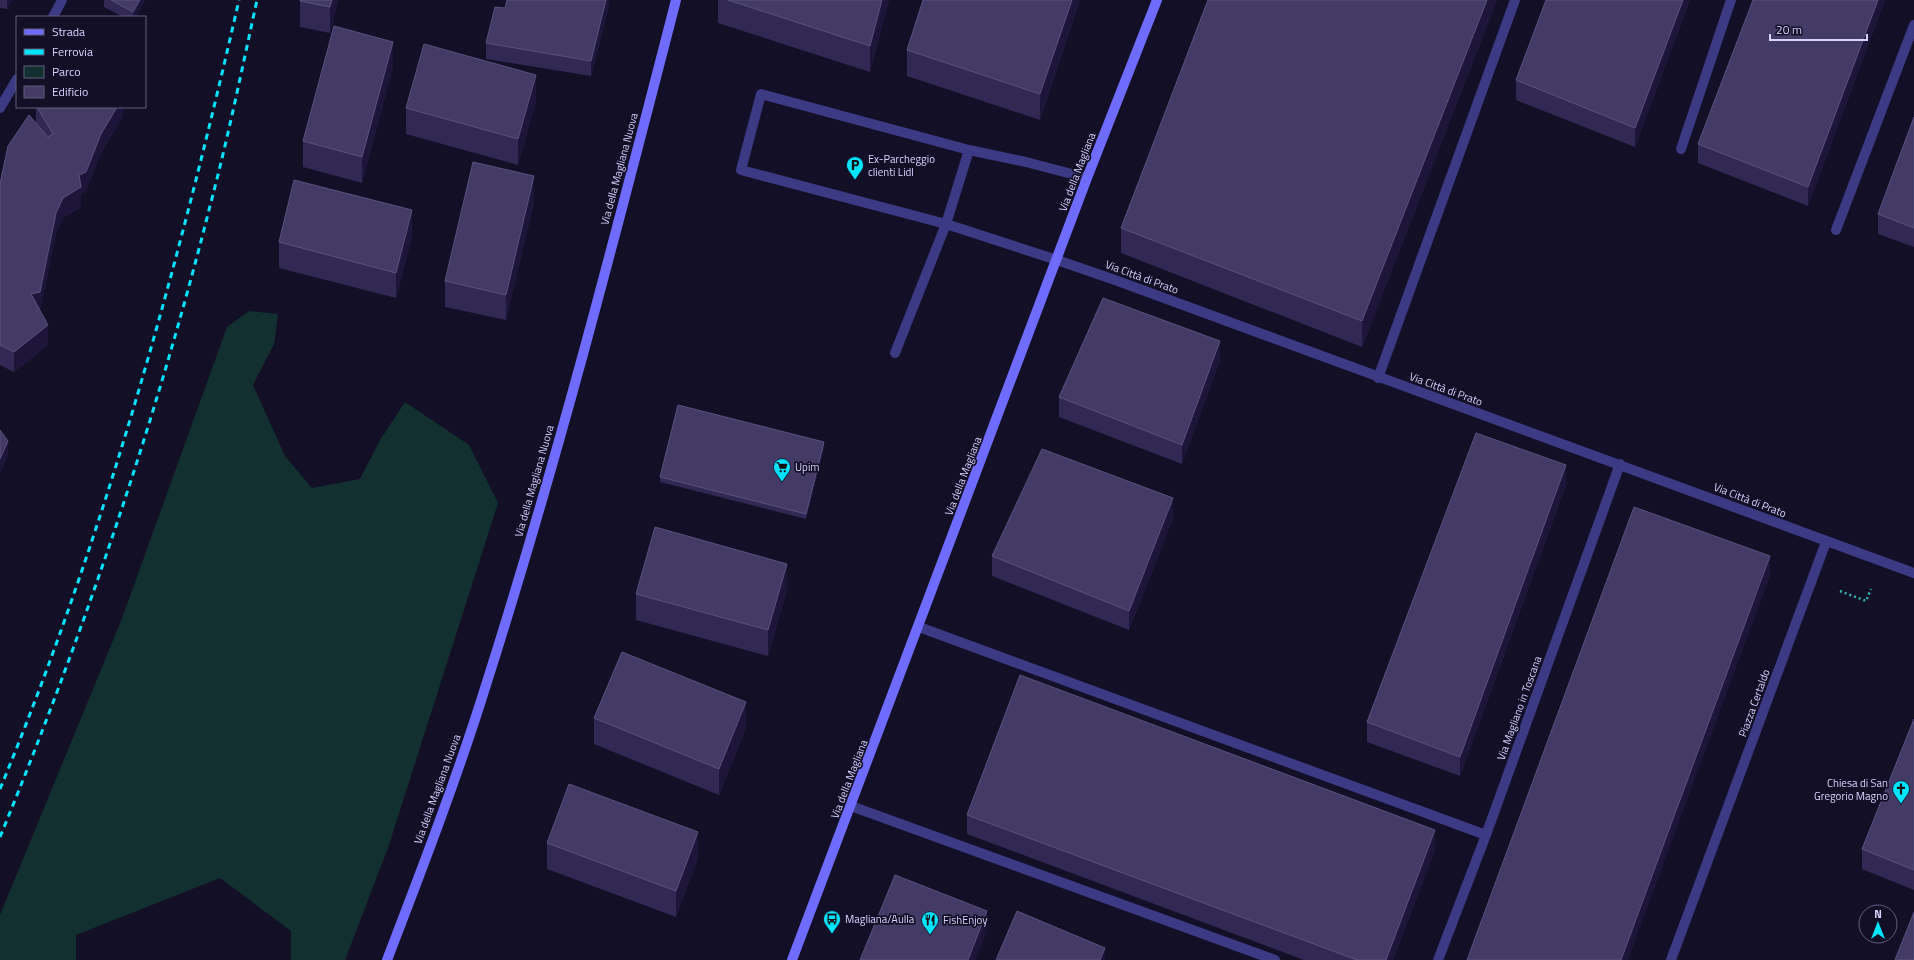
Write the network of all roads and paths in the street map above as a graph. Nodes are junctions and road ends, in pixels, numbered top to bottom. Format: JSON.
{"nodes":[{"id":1,"x":62,"y":0,"type":"edge"},
{"id":2,"x":676,"y":0,"type":"edge"},
{"id":3,"x":1157,"y":0,"type":"edge"},
{"id":4,"x":1516,"y":0,"type":"edge"},
{"id":5,"x":1731,"y":0,"type":"edge"},
{"id":6,"x":54,"y":16,"type":"edge"},
{"id":7,"x":1914,"y":25,"type":"edge"},
{"id":8,"x":16,"y":81,"type":"edge"},
{"id":9,"x":0,"y":108,"type":"edge"},
{"id":10,"x":1681,"y":149,"type":"dead end"},
{"id":11,"x":970,"y":150,"type":"junction"},
{"id":12,"x":1087,"y":178,"type":"junction"},
{"id":13,"x":946,"y":224,"type":"junction"},
{"id":14,"x":1836,"y":230,"type":"dead end"},
{"id":15,"x":1056,"y":260,"type":"junction"},
{"id":16,"x":895,"y":353,"type":"dead end"},
{"id":17,"x":1378,"y":378,"type":"junction"},
{"id":18,"x":1620,"y":464,"type":"junction"},
{"id":19,"x":1826,"y":542,"type":"junction"},
{"id":20,"x":1914,"y":573,"type":"edge"},
{"id":21,"x":1871,"y":589,"type":"dead end"},
{"id":22,"x":1840,"y":591,"type":"dead end"},
{"id":23,"x":919,"y":627,"type":"junction"},
{"id":24,"x":851,"y":806,"type":"junction"},
{"id":25,"x":1486,"y":835,"type":"junction"},
{"id":26,"x":387,"y":960,"type":"edge"},
{"id":27,"x":792,"y":960,"type":"edge"},
{"id":28,"x":1275,"y":960,"type":"edge"},
{"id":29,"x":1438,"y":960,"type":"edge"},
{"id":30,"x":1671,"y":960,"type":"edge"}],
"edges":[{"from":1,"to":6,"type":"street"},
{"from":2,"to":26,"type":"main road","name":"Via della Magliana Nuova"},
{"from":3,"to":12,"type":"main road","name":"Via della Magliana"},
{"from":4,"to":17,"type":"street"},
{"from":5,"to":10,"type":"street"},
{"from":7,"to":14,"type":"street"},
{"from":8,"to":9,"type":"street"},
{"from":11,"to":12,"type":"street"},
{"from":11,"to":13,"type":"street"},
{"from":11,"to":13,"type":"street","name":"Via Città di Prato"},
{"from":12,"to":15,"type":"main road","name":"Via della Magliana"},
{"from":13,"to":15,"type":"street","name":"Via Città di Prato"},
{"from":13,"to":16,"type":"street"},
{"from":15,"to":17,"type":"street","name":"Via Città di Prato"},
{"from":15,"to":23,"type":"main road","name":"Via della Magliana"},
{"from":17,"to":18,"type":"street","name":"Via Città di Prato"},
{"from":18,"to":19,"type":"street","name":"Via Città di Prato"},
{"from":18,"to":25,"type":"street","name":"Via Magliano in Toscana"},
{"from":19,"to":20,"type":"street"},
{"from":19,"to":30,"type":"street","name":"Piazza Certaldo"},
{"from":21,"to":22,"type":"path"},
{"from":23,"to":24,"type":"main road","name":"Via della Magliana"},
{"from":23,"to":25,"type":"street"},
{"from":24,"to":27,"type":"main road","name":"Via della Magliana"},
{"from":24,"to":28,"type":"street"},
{"from":25,"to":29,"type":"street","name":"Via Magliano in Toscana"}]}
